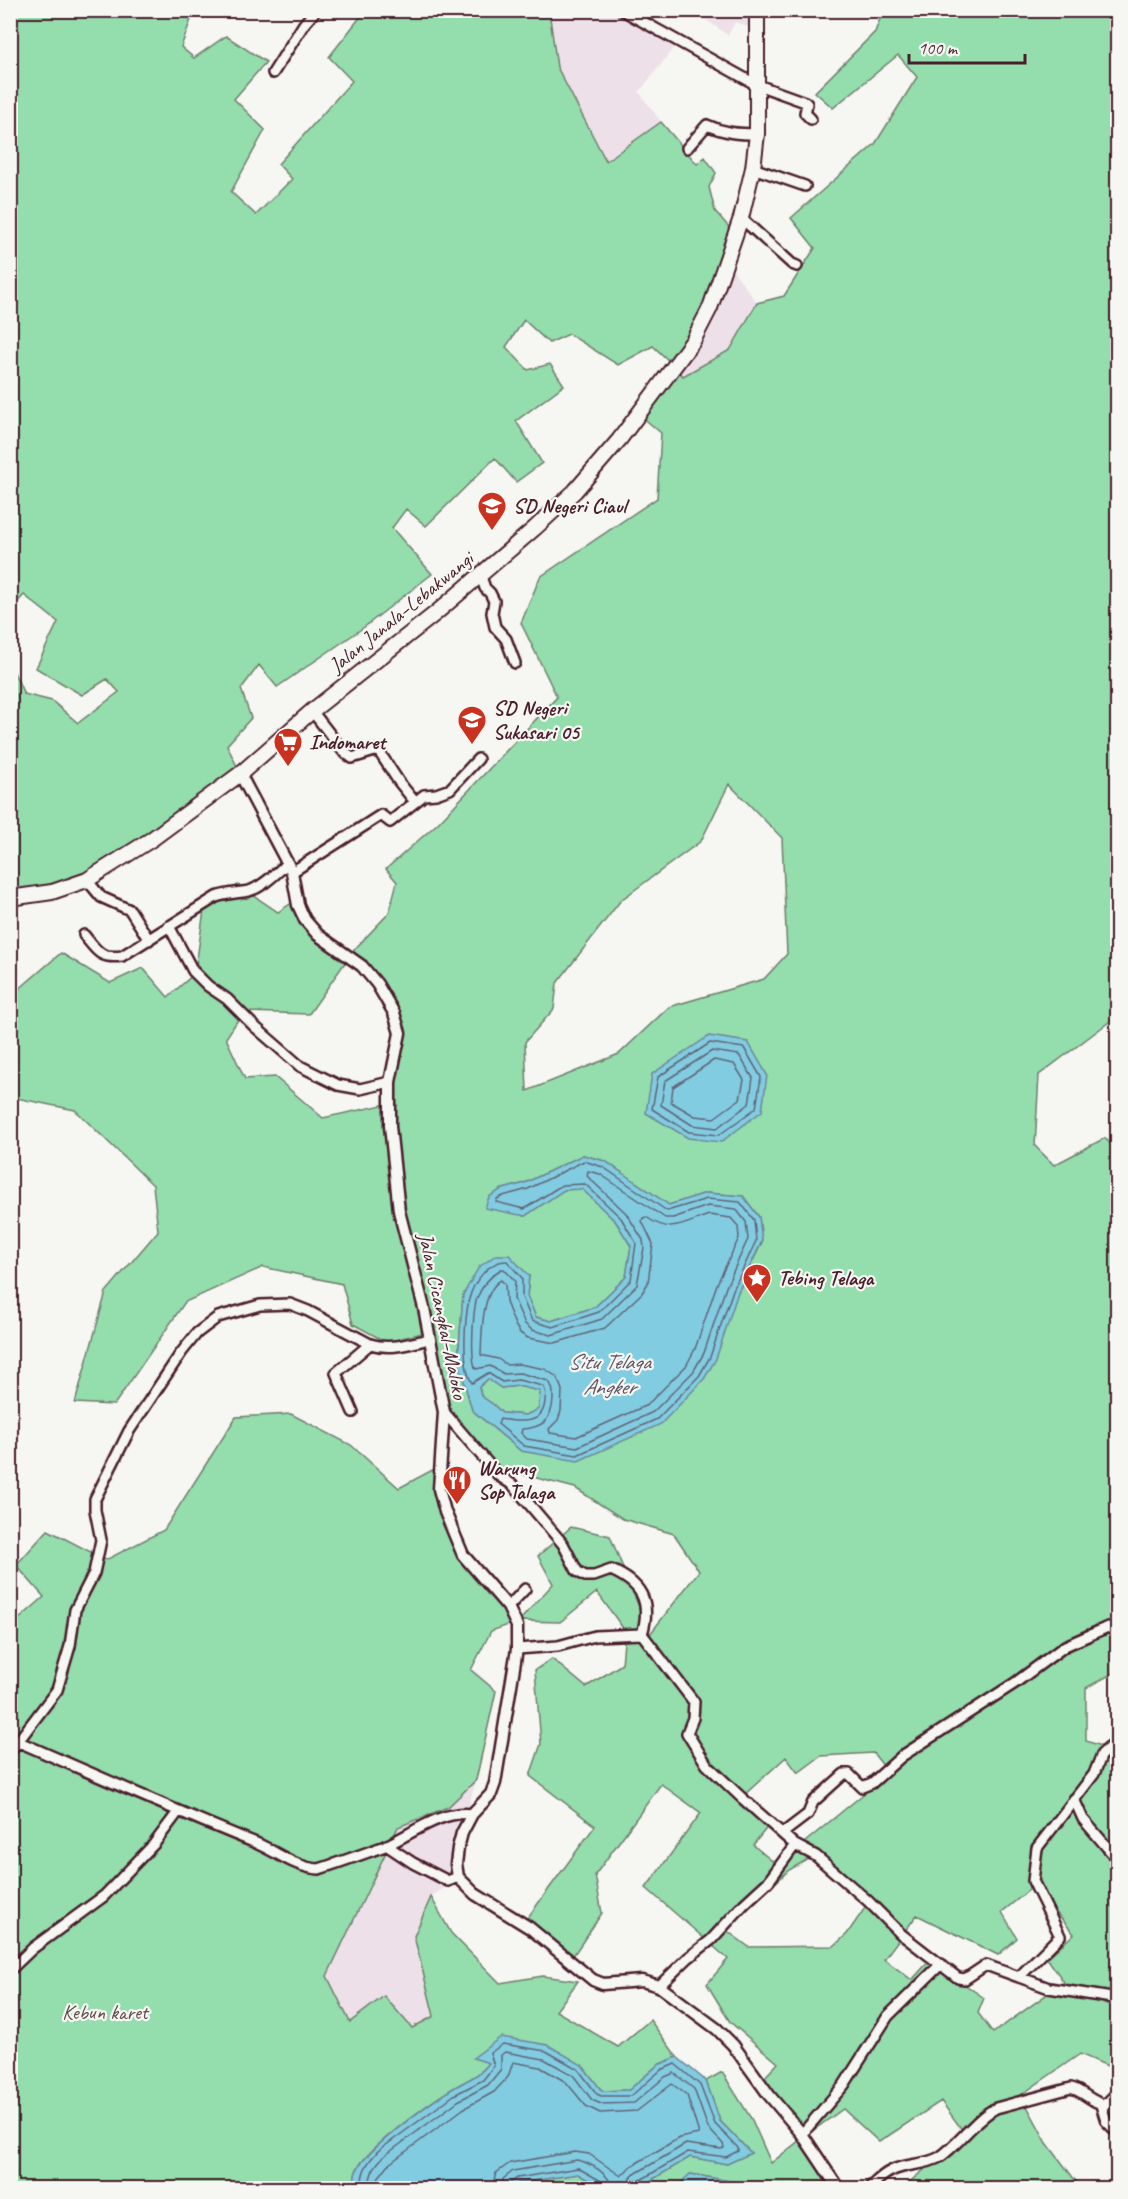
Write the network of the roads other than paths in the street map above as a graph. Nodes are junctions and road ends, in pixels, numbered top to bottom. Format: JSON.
{"nodes":[{"id":1,"x":316,"y":10,"type":"edge"},
{"id":2,"x":622,"y":10,"type":"edge"},
{"id":3,"x":757,"y":10,"type":"edge"},
{"id":4,"x":273,"y":73,"type":"dead end"},
{"id":5,"x":755,"y":84,"type":"junction"},
{"id":6,"x":811,"y":119,"type":"dead end"},
{"id":7,"x":757,"y":134,"type":"junction"},
{"id":8,"x":687,"y":148,"type":"dead end"},
{"id":9,"x":753,"y":168,"type":"junction"},
{"id":10,"x":805,"y":186,"type":"dead end"},
{"id":11,"x":741,"y":218,"type":"junction"},
{"id":12,"x":797,"y":266,"type":"dead end"},
{"id":13,"x":480,"y":574,"type":"junction"},
{"id":14,"x":515,"y":663,"type":"dead end"},
{"id":15,"x":312,"y":711,"type":"junction"},
{"id":16,"x":478,"y":759,"type":"dead end"},
{"id":17,"x":240,"y":774,"type":"junction"},
{"id":18,"x":415,"y":802,"type":"junction"},
{"id":19,"x":290,"y":867,"type":"junction"},
{"id":20,"x":87,"y":879,"type":"junction"},
{"id":21,"x":10,"y":898,"type":"edge"},
{"id":22,"x":169,"y":926,"type":"junction"},
{"id":23,"x":84,"y":935,"type":"dead end"},
{"id":24,"x":149,"y":940,"type":"junction"},
{"id":25,"x":390,"y":1082,"type":"junction"},
{"id":26,"x":429,"y":1339,"type":"junction"},
{"id":27,"x":370,"y":1344,"type":"junction"},
{"id":28,"x":353,"y":1412,"type":"dead end"},
{"id":29,"x":444,"y":1412,"type":"junction"},
{"id":30,"x":525,"y":1589,"type":"dead end"},
{"id":31,"x":508,"y":1606,"type":"junction"},
{"id":32,"x":1118,"y":1633,"type":"edge"},
{"id":33,"x":642,"y":1634,"type":"junction"},
{"id":34,"x":517,"y":1649,"type":"junction"},
{"id":35,"x":1118,"y":1740,"type":"edge"},
{"id":36,"x":19,"y":1742,"type":"junction"},
{"id":37,"x":10,"y":1752,"type":"edge"},
{"id":38,"x":1074,"y":1799,"type":"junction"},
{"id":39,"x":178,"y":1812,"type":"junction"},
{"id":40,"x":472,"y":1814,"type":"junction"},
{"id":41,"x":783,"y":1833,"type":"junction"},
{"id":42,"x":386,"y":1845,"type":"junction"},
{"id":43,"x":795,"y":1845,"type":"junction"},
{"id":44,"x":1118,"y":1860,"type":"edge"},
{"id":45,"x":458,"y":1877,"type":"junction"},
{"id":46,"x":941,"y":1964,"type":"junction"},
{"id":47,"x":10,"y":1970,"type":"edge"},
{"id":48,"x":1020,"y":1976,"type":"junction"},
{"id":49,"x":659,"y":1986,"type":"junction"},
{"id":50,"x":1118,"y":1999,"type":"edge"},
{"id":51,"x":1118,"y":2092,"type":"edge"},
{"id":52,"x":1101,"y":2105,"type":"junction"},
{"id":53,"x":1118,"y":2133,"type":"edge"},
{"id":54,"x":802,"y":2134,"type":"junction"},
{"id":55,"x":838,"y":2188,"type":"edge"},
{"id":56,"x":869,"y":2188,"type":"edge"}],
"edges":[{"from":1,"to":4,"type":"street"},
{"from":2,"to":5,"type":"street"},
{"from":3,"to":5,"type":"main road","name":"Jalan Janala–Lebakwangi"},
{"from":5,"to":6,"type":"street"},
{"from":5,"to":7,"type":"main road","name":"Jalan Janala–Lebakwangi"},
{"from":7,"to":8,"type":"street"},
{"from":7,"to":9,"type":"main road","name":"Jalan Janala–Lebakwangi"},
{"from":9,"to":10,"type":"street"},
{"from":9,"to":11,"type":"main road","name":"Jalan Janala–Lebakwangi"},
{"from":11,"to":12,"type":"street"},
{"from":11,"to":13,"type":"main road","name":"Jalan Janala–Lebakwangi"},
{"from":13,"to":14,"type":"street"},
{"from":13,"to":15,"type":"main road","name":"Jalan Janala–Lebakwangi"},
{"from":15,"to":17,"type":"main road","name":"Jalan Janala–Lebakwangi"},
{"from":15,"to":18,"type":"street"},
{"from":16,"to":18,"type":"street"},
{"from":17,"to":19,"type":"street","name":"Jalan Cicangkal–Maloko"},
{"from":17,"to":20,"type":"main road","name":"Jalan Janala–Lebakwangi"},
{"from":18,"to":19,"type":"street"},
{"from":19,"to":22,"type":"street"},
{"from":19,"to":25,"type":"street","name":"Jalan Cicangkal–Maloko"},
{"from":20,"to":21,"type":"main road","name":"Jalan Janala–Lebakwangi"},
{"from":20,"to":24,"type":"street"},
{"from":22,"to":24,"type":"street"},
{"from":22,"to":25,"type":"street"},
{"from":23,"to":24,"type":"street"},
{"from":25,"to":26,"type":"street","name":"Jalan Cicangkal–Maloko"},
{"from":26,"to":27,"type":"street"},
{"from":26,"to":29,"type":"street","name":"Jalan Cicangkal–Maloko"},
{"from":27,"to":28,"type":"street"},
{"from":27,"to":36,"type":"street"},
{"from":29,"to":31,"type":"street","name":"Jalan Cicangkal–Maloko"},
{"from":29,"to":33,"type":"street"},
{"from":30,"to":31,"type":"street"},
{"from":31,"to":34,"type":"street","name":"Jalan Cicangkal–Maloko"},
{"from":32,"to":41,"type":"street"},
{"from":33,"to":34,"type":"street"},
{"from":33,"to":41,"type":"street"},
{"from":34,"to":40,"type":"street","name":"Jalan Cicangkal–Maloko"},
{"from":35,"to":38,"type":"street"},
{"from":36,"to":37,"type":"street"},
{"from":36,"to":39,"type":"street"},
{"from":38,"to":44,"type":"street"},
{"from":38,"to":48,"type":"street"},
{"from":39,"to":42,"type":"street"},
{"from":39,"to":47,"type":"street"},
{"from":40,"to":42,"type":"street"},
{"from":40,"to":45,"type":"street","name":"Jalan Cicangkal–Maloko"},
{"from":41,"to":43,"type":"street"},
{"from":42,"to":45,"type":"street"},
{"from":43,"to":46,"type":"street"},
{"from":43,"to":49,"type":"street"},
{"from":45,"to":49,"type":"street"},
{"from":46,"to":48,"type":"street"},
{"from":46,"to":54,"type":"street"},
{"from":48,"to":50,"type":"street"},
{"from":49,"to":54,"type":"street"},
{"from":51,"to":52,"type":"street"},
{"from":52,"to":53,"type":"street"},
{"from":52,"to":56,"type":"street"},
{"from":54,"to":55,"type":"street"}]}
